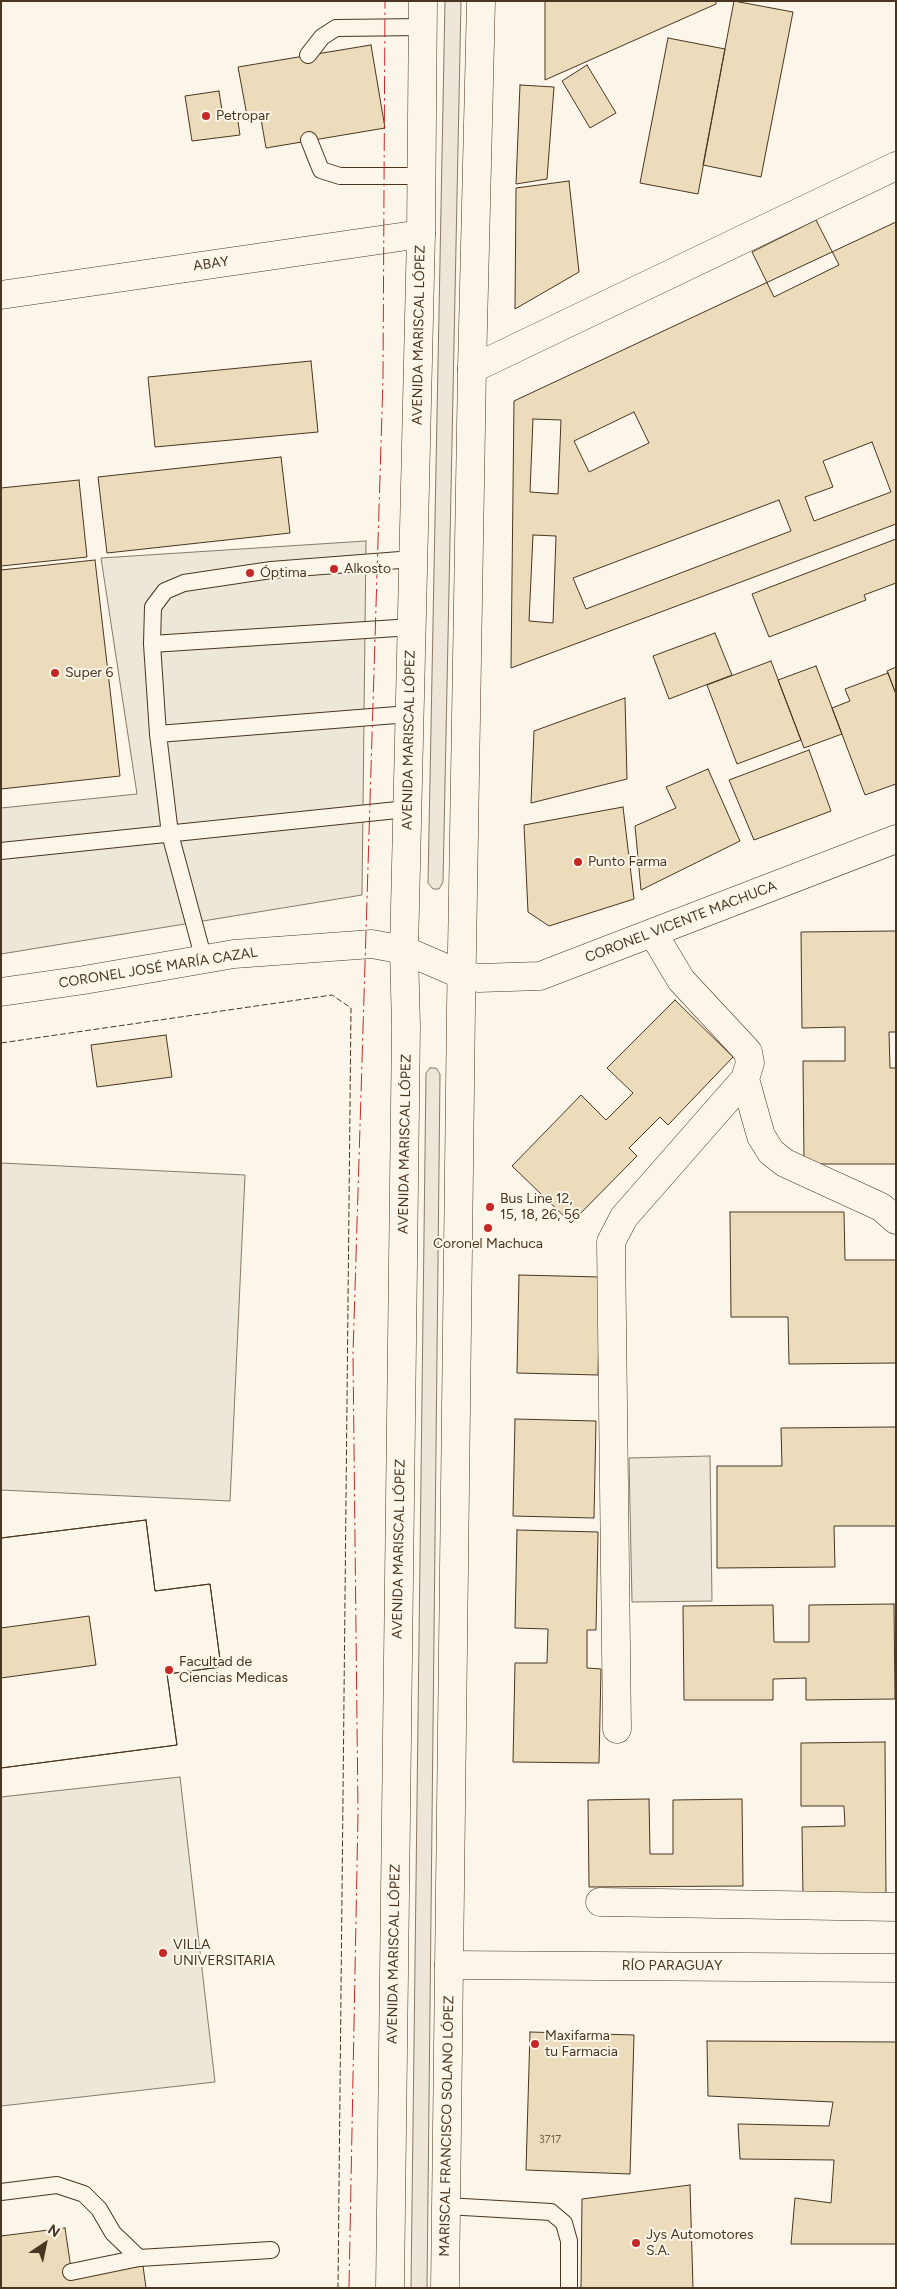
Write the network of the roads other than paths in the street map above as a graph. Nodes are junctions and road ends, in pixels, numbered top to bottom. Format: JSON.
{"nodes":[{"id":1,"x":481,"y":1,"type":"edge"},
{"id":2,"x":422,"y":14,"type":"edge"},
{"id":3,"x":308,"y":55,"type":"dead end"},
{"id":4,"x":309,"y":140,"type":"dead end"},
{"id":5,"x":896,"y":166,"type":"edge"},
{"id":6,"x":422,"y":176,"type":"junction"},
{"id":7,"x":421,"y":234,"type":"junction"},
{"id":8,"x":1,"y":295,"type":"edge"},
{"id":9,"x":472,"y":369,"type":"junction"},
{"id":10,"x":413,"y":559,"type":"junction"},
{"id":11,"x":412,"y":627,"type":"junction"},
{"id":12,"x":152,"y":644,"type":"junction"},
{"id":13,"x":409,"y":714,"type":"junction"},
{"id":14,"x":158,"y":734,"type":"junction"},
{"id":15,"x":407,"y":809,"type":"junction"},
{"id":16,"x":170,"y":834,"type":"junction"},
{"id":17,"x":896,"y":839,"type":"edge"},
{"id":18,"x":1,"y":851,"type":"edge"},
{"id":19,"x":653,"y":933,"type":"junction"},
{"id":20,"x":404,"y":950,"type":"junction"},
{"id":21,"x":204,"y":960,"type":"junction"},
{"id":22,"x":462,"y":975,"type":"junction"},
{"id":23,"x":1,"y":992,"type":"edge"},
{"id":24,"x":745,"y":1079,"type":"junction"},
{"id":25,"x":896,"y":1220,"type":"edge"},
{"id":26,"x":616,"y":1729,"type":"dead end"},
{"id":27,"x":600,"y":1902,"type":"dead end"},
{"id":28,"x":896,"y":1907,"type":"edge"},
{"id":29,"x":449,"y":1965,"type":"junction"},
{"id":30,"x":896,"y":1968,"type":"edge"},
{"id":31,"x":1,"y":2192,"type":"edge"},
{"id":32,"x":446,"y":2206,"type":"junction"},
{"id":33,"x":271,"y":2250,"type":"dead end"},
{"id":34,"x":139,"y":2258,"type":"junction"},
{"id":35,"x":71,"y":2272,"type":"dead end"},
{"id":36,"x":390,"y":2288,"type":"edge"},
{"id":37,"x":445,"y":2288,"type":"edge"},
{"id":38,"x":569,"y":2288,"type":"edge"}],
"edges":[{"from":1,"to":9,"type":"main road"},
{"from":2,"to":3,"type":"lane"},
{"from":2,"to":6,"type":"main road","name":"AVENIDA MARISCAL LÓPEZ"},
{"from":4,"to":6,"type":"lane"},
{"from":5,"to":9,"type":"main road"},
{"from":6,"to":7,"type":"main road","name":"AVENIDA MARISCAL LÓPEZ"},
{"from":7,"to":8,"type":"main road","name":"ABAY"},
{"from":7,"to":10,"type":"main road","name":"AVENIDA MARISCAL LÓPEZ"},
{"from":9,"to":22,"type":"main road"},
{"from":10,"to":11,"type":"main road","name":"AVENIDA MARISCAL LÓPEZ"},
{"from":10,"to":12,"type":"lane"},
{"from":11,"to":12,"type":"lane"},
{"from":11,"to":13,"type":"main road","name":"AVENIDA MARISCAL LÓPEZ"},
{"from":12,"to":14,"type":"lane"},
{"from":13,"to":14,"type":"lane"},
{"from":13,"to":15,"type":"main road","name":"AVENIDA MARISCAL LÓPEZ"},
{"from":14,"to":16,"type":"lane"},
{"from":15,"to":16,"type":"lane"},
{"from":15,"to":20,"type":"main road","name":"AVENIDA MARISCAL LÓPEZ"},
{"from":16,"to":18,"type":"lane"},
{"from":16,"to":21,"type":"lane"},
{"from":17,"to":19,"type":"main road","name":"CORONEL VICENTE MACHUCA"},
{"from":19,"to":22,"type":"main road","name":"CORONEL VICENTE MACHUCA"},
{"from":19,"to":24,"type":"main road"},
{"from":20,"to":21,"type":"main road","name":"CORONEL JOSÉ MARÍA CAZAL"},
{"from":20,"to":22,"type":"main road","name":"CORONEL VICENTE MACHUCA"},
{"from":20,"to":36,"type":"main road","name":"AVENIDA MARISCAL LÓPEZ"},
{"from":21,"to":23,"type":"main road","name":"CORONEL JOSÉ MARÍA CAZAL"},
{"from":22,"to":29,"type":"main road"},
{"from":24,"to":25,"type":"main road"},
{"from":24,"to":26,"type":"main road"},
{"from":27,"to":28,"type":"main road"},
{"from":29,"to":30,"type":"main road","name":"RÍO PARAGUAY"},
{"from":29,"to":32,"type":"main road","name":"MARISCAL FRANCISCO SOLANO LÓPEZ"},
{"from":31,"to":34,"type":"lane"},
{"from":32,"to":37,"type":"main road","name":"MARISCAL FRANCISCO SOLANO LÓPEZ"},
{"from":32,"to":38,"type":"lane"},
{"from":33,"to":34,"type":"lane"},
{"from":34,"to":35,"type":"lane"}]}
